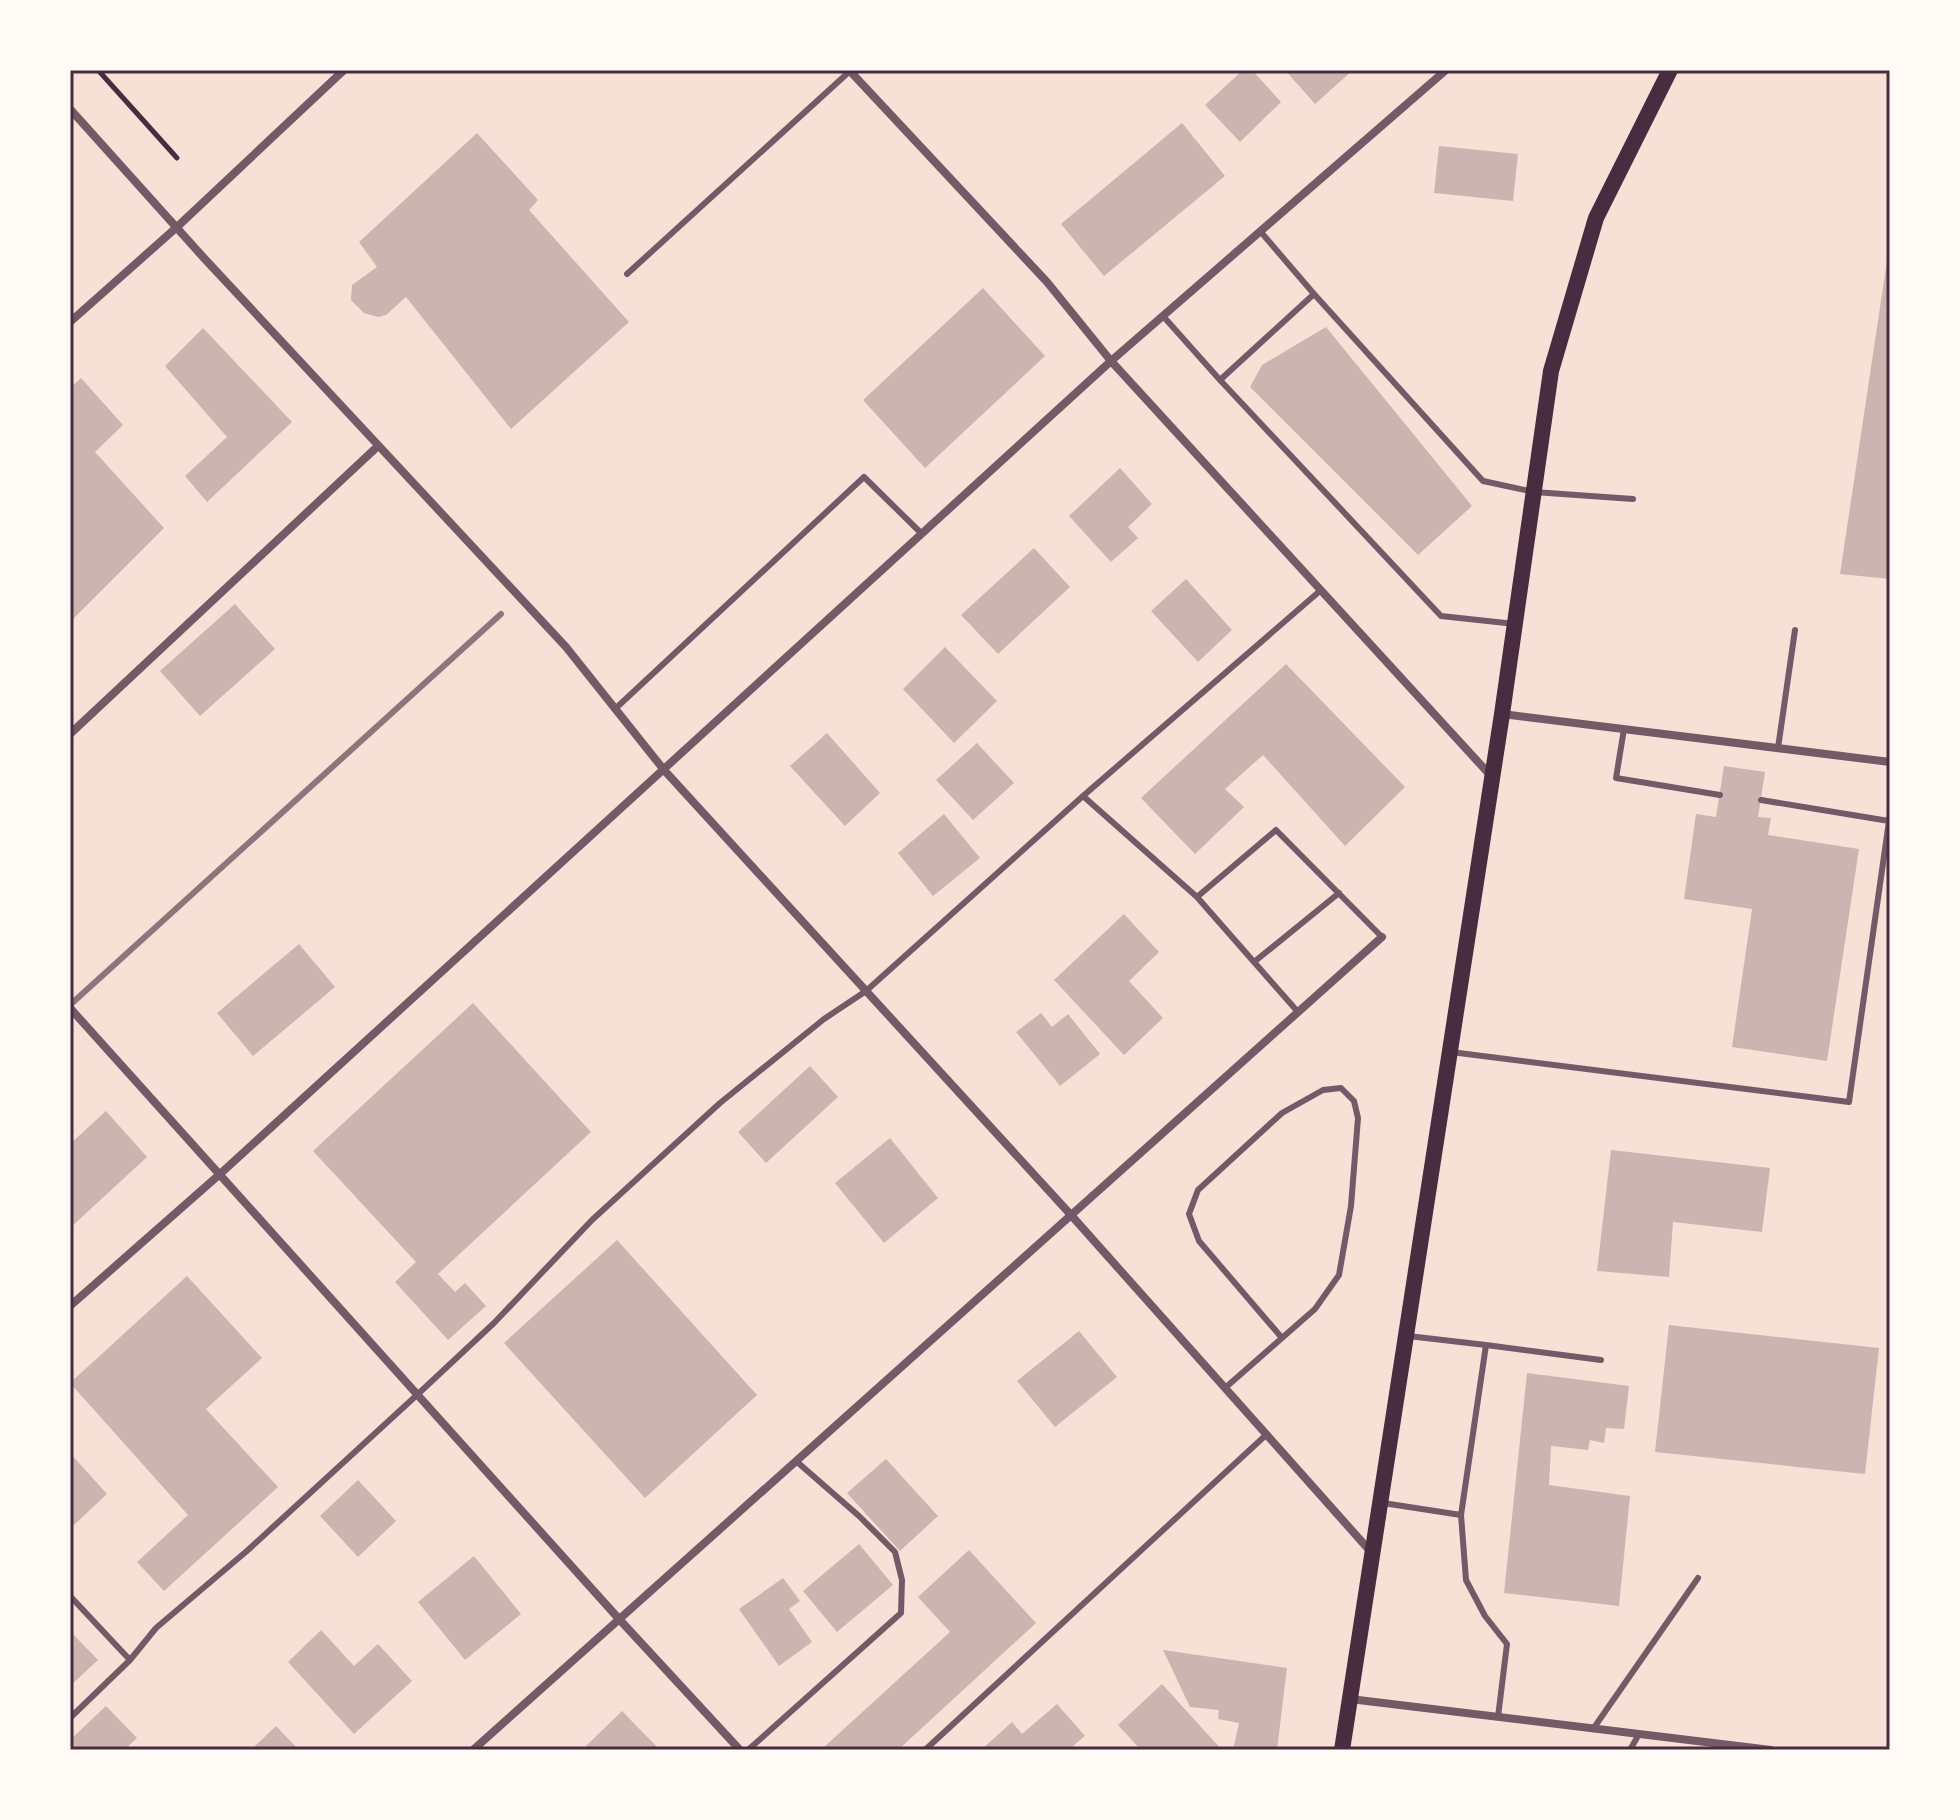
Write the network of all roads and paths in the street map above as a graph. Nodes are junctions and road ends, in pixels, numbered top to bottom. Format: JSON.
{"nodes":[{"id":1,"x":98,"y":70,"type":"edge"},
{"id":2,"x":344,"y":70,"type":"edge"},
{"id":3,"x":1446,"y":70,"type":"edge"},
{"id":4,"x":1670,"y":70,"type":"edge"},
{"id":5,"x":849,"y":71,"type":"edge"},
{"id":6,"x":70,"y":109,"type":"edge"},
{"id":7,"x":177,"y":158,"type":"dead end"},
{"id":8,"x":177,"y":227,"type":"junction"},
{"id":9,"x":1260,"y":231,"type":"junction"},
{"id":10,"x":627,"y":274,"type":"dead end"},
{"id":11,"x":1314,"y":294,"type":"junction"},
{"id":12,"x":1163,"y":316,"type":"junction"},
{"id":13,"x":70,"y":322,"type":"edge"},
{"id":14,"x":1111,"y":361,"type":"junction"},
{"id":15,"x":1220,"y":380,"type":"junction"},
{"id":16,"x":378,"y":446,"type":"junction"},
{"id":17,"x":1534,"y":492,"type":"junction"},
{"id":18,"x":1633,"y":499,"type":"dead end"},
{"id":19,"x":922,"y":534,"type":"junction"},
{"id":20,"x":1321,"y":590,"type":"junction"},
{"id":21,"x":1515,"y":624,"type":"junction"},
{"id":22,"x":1795,"y":630,"type":"dead end"},
{"id":23,"x":615,"y":709,"type":"junction"},
{"id":24,"x":1502,"y":714,"type":"junction"},
{"id":25,"x":1624,"y":729,"type":"junction"},
{"id":26,"x":70,"y":734,"type":"edge"},
{"id":27,"x":1778,"y":748,"type":"junction"},
{"id":28,"x":1890,"y":762,"type":"edge"},
{"id":29,"x":664,"y":770,"type":"junction"},
{"id":30,"x":1492,"y":777,"type":"junction"},
{"id":31,"x":1720,"y":795,"type":"dead end"},
{"id":32,"x":1083,"y":796,"type":"junction"},
{"id":33,"x":1761,"y":800,"type":"dead end"},
{"id":34,"x":1890,"y":814,"type":"edge"},
{"id":35,"x":1889,"y":821,"type":"edge"},
{"id":36,"x":1339,"y":893,"type":"junction"},
{"id":37,"x":1197,"y":897,"type":"junction"},
{"id":38,"x":1382,"y":937,"type":"joint"},
{"id":39,"x":1254,"y":962,"type":"junction"},
{"id":40,"x":866,"y":991,"type":"junction"},
{"id":41,"x":70,"y":1008,"type":"edge"},
{"id":42,"x":1298,"y":1012,"type":"junction"},
{"id":43,"x":1449,"y":1052,"type":"junction"},
{"id":44,"x":220,"y":1174,"type":"junction"},
{"id":45,"x":1071,"y":1215,"type":"junction"},
{"id":46,"x":70,"y":1306,"type":"edge"},
{"id":47,"x":1405,"y":1335,"type":"junction"},
{"id":48,"x":1282,"y":1338,"type":"junction"},
{"id":49,"x":1486,"y":1345,"type":"junction"},
{"id":50,"x":1601,"y":1360,"type":"dead end"},
{"id":51,"x":1225,"y":1388,"type":"junction"},
{"id":52,"x":418,"y":1394,"type":"junction"},
{"id":53,"x":1267,"y":1434,"type":"junction"},
{"id":54,"x":796,"y":1461,"type":"junction"},
{"id":55,"x":1379,"y":1503,"type":"junction"},
{"id":56,"x":1461,"y":1515,"type":"junction"},
{"id":57,"x":1371,"y":1552,"type":"junction"},
{"id":58,"x":1698,"y":1578,"type":"dead end"},
{"id":59,"x":70,"y":1596,"type":"edge"},
{"id":60,"x":619,"y":1619,"type":"junction"},
{"id":61,"x":130,"y":1660,"type":"junction"},
{"id":62,"x":1349,"y":1699,"type":"junction"},
{"id":63,"x":1498,"y":1717,"type":"junction"},
{"id":64,"x":70,"y":1718,"type":"edge"},
{"id":65,"x":1593,"y":1729,"type":"junction"},
{"id":66,"x":1639,"y":1734,"type":"junction"},
{"id":67,"x":1718,"y":1747,"type":"edge"},
{"id":68,"x":473,"y":1750,"type":"edge"},
{"id":69,"x":740,"y":1750,"type":"edge"},
{"id":70,"x":748,"y":1750,"type":"edge"},
{"id":71,"x":925,"y":1750,"type":"edge"},
{"id":72,"x":1342,"y":1750,"type":"edge"},
{"id":73,"x":1630,"y":1750,"type":"edge"},
{"id":74,"x":1771,"y":1750,"type":"edge"}],
"edges":[{"from":1,"to":7,"type":"path"},
{"from":2,"to":8,"type":"street"},
{"from":3,"to":9,"type":"street"},
{"from":4,"to":17,"type":"main road"},
{"from":5,"to":10,"type":"lane"},
{"from":5,"to":14,"type":"street"},
{"from":6,"to":8,"type":"street"},
{"from":8,"to":13,"type":"street"},
{"from":8,"to":16,"type":"street"},
{"from":9,"to":11,"type":"lane"},
{"from":9,"to":12,"type":"street"},
{"from":11,"to":15,"type":"lane"},
{"from":11,"to":17,"type":"lane"},
{"from":12,"to":14,"type":"street"},
{"from":12,"to":15,"type":"lane"},
{"from":14,"to":19,"type":"street"},
{"from":14,"to":20,"type":"street"},
{"from":15,"to":21,"type":"lane"},
{"from":16,"to":23,"type":"street"},
{"from":16,"to":26,"type":"street"},
{"from":17,"to":18,"type":"lane"},
{"from":17,"to":21,"type":"main road"},
{"from":19,"to":23,"type":"lane"},
{"from":19,"to":29,"type":"street"},
{"from":20,"to":30,"type":"street"},
{"from":20,"to":32,"type":"lane"},
{"from":21,"to":24,"type":"main road"},
{"from":22,"to":27,"type":"lane"},
{"from":23,"to":29,"type":"street"},
{"from":24,"to":25,"type":"street"},
{"from":24,"to":30,"type":"main road"},
{"from":25,"to":27,"type":"street"},
{"from":25,"to":31,"type":"lane"},
{"from":27,"to":28,"type":"street"},
{"from":29,"to":40,"type":"street"},
{"from":29,"to":44,"type":"street"},
{"from":30,"to":43,"type":"main road"},
{"from":32,"to":37,"type":"lane"},
{"from":32,"to":40,"type":"lane"},
{"from":33,"to":35,"type":"lane"},
{"from":34,"to":35,"type":"lane"},
{"from":35,"to":43,"type":"lane"},
{"from":36,"to":37,"type":"lane"},
{"from":36,"to":38,"type":"lane"},
{"from":36,"to":39,"type":"lane"},
{"from":37,"to":39,"type":"lane"},
{"from":38,"to":42,"type":"street"},
{"from":39,"to":42,"type":"lane"},
{"from":40,"to":45,"type":"street"},
{"from":40,"to":52,"type":"lane"},
{"from":41,"to":44,"type":"street"},
{"from":42,"to":45,"type":"street"},
{"from":43,"to":47,"type":"main road"},
{"from":44,"to":46,"type":"street"},
{"from":44,"to":52,"type":"street"},
{"from":45,"to":51,"type":"street"},
{"from":45,"to":54,"type":"street"},
{"from":47,"to":49,"type":"lane"},
{"from":47,"to":55,"type":"main road"},
{"from":48,"to":48,"type":"lane"},
{"from":48,"to":51,"type":"lane"},
{"from":49,"to":50,"type":"lane"},
{"from":49,"to":56,"type":"lane"},
{"from":51,"to":53,"type":"street"},
{"from":52,"to":60,"type":"street"},
{"from":52,"to":61,"type":"lane"},
{"from":53,"to":57,"type":"street"},
{"from":53,"to":71,"type":"lane"},
{"from":54,"to":60,"type":"street"},
{"from":54,"to":70,"type":"lane"},
{"from":55,"to":56,"type":"lane"},
{"from":55,"to":57,"type":"main road"},
{"from":56,"to":63,"type":"lane"},
{"from":57,"to":62,"type":"main road"},
{"from":58,"to":65,"type":"lane"},
{"from":59,"to":61,"type":"lane"},
{"from":60,"to":68,"type":"street"},
{"from":60,"to":69,"type":"street"},
{"from":61,"to":64,"type":"lane"},
{"from":62,"to":63,"type":"street"},
{"from":62,"to":72,"type":"main road"},
{"from":63,"to":65,"type":"street"},
{"from":65,"to":66,"type":"street"},
{"from":66,"to":67,"type":"street"},
{"from":66,"to":73,"type":"lane"},
{"from":67,"to":74,"type":"street"}]}
